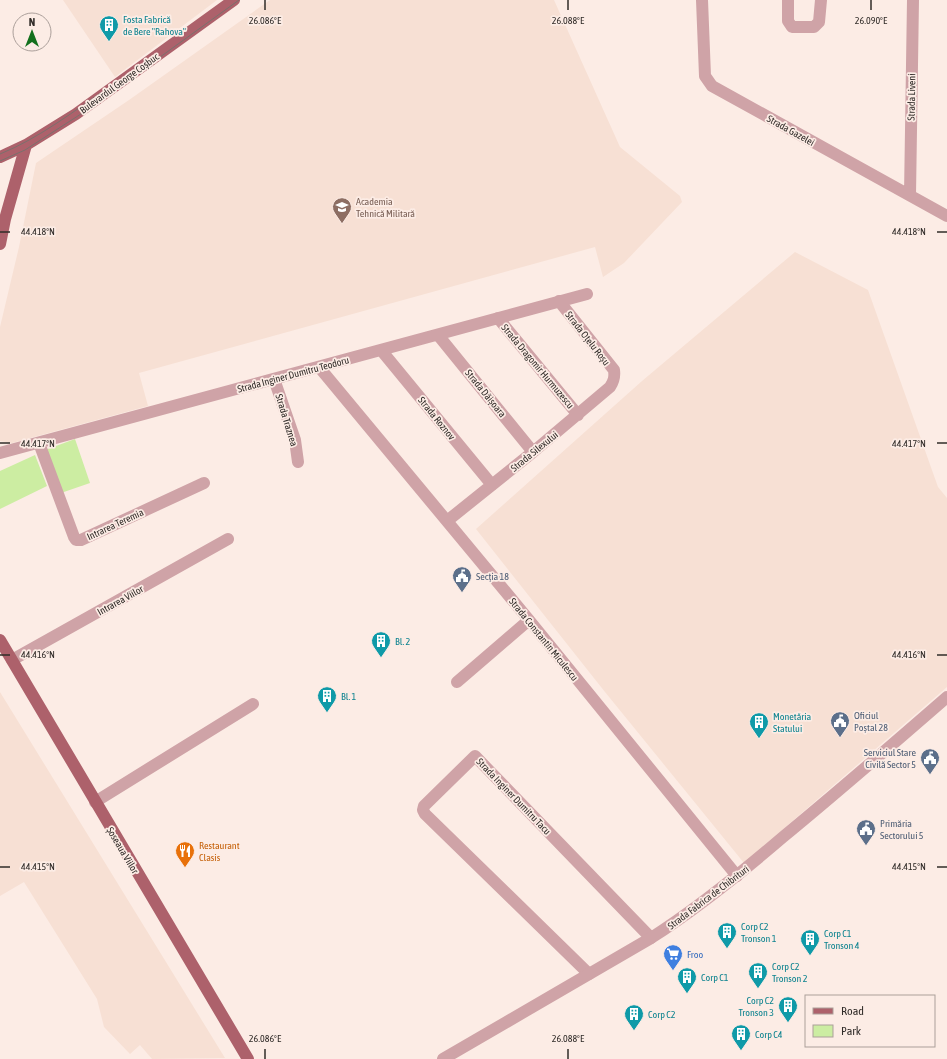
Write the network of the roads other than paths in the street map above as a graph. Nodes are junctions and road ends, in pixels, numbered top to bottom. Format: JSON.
{"nodes":[{"id":1,"x":234,"y":0,"type":"edge"},
{"id":2,"x":702,"y":0,"type":"edge"},
{"id":3,"x":788,"y":0,"type":"edge"},
{"id":4,"x":821,"y":0,"type":"edge"},
{"id":5,"x":913,"y":0,"type":"edge"},
{"id":6,"x":26,"y":145,"type":"junction"},
{"id":7,"x":0,"y":157,"type":"edge"},
{"id":8,"x":910,"y":195,"type":"junction"},
{"id":9,"x":0,"y":202,"type":"edge"},
{"id":10,"x":947,"y":216,"type":"edge"},
{"id":11,"x":5,"y":219,"type":"junction"},
{"id":12,"x":0,"y":244,"type":"edge"},
{"id":13,"x":586,"y":294,"type":"dead end"},
{"id":14,"x":559,"y":301,"type":"junction"},
{"id":15,"x":498,"y":318,"type":"junction"},
{"id":16,"x":438,"y":335,"type":"junction"},
{"id":17,"x":382,"y":350,"type":"junction"},
{"id":18,"x":319,"y":367,"type":"junction"},
{"id":19,"x":615,"y":376,"type":"joint"},
{"id":20,"x":274,"y":379,"type":"junction"},
{"id":21,"x":578,"y":415,"type":"junction"},
{"id":22,"x":39,"y":443,"type":"junction"},
{"id":23,"x":533,"y":452,"type":"junction"},
{"id":24,"x":0,"y":453,"type":"edge"},
{"id":25,"x":298,"y":462,"type":"dead end"},
{"id":26,"x":204,"y":483,"type":"dead end"},
{"id":27,"x":492,"y":485,"type":"junction"},
{"id":28,"x":447,"y":522,"type":"junction"},
{"id":29,"x":228,"y":539,"type":"dead end"},
{"id":30,"x":529,"y":620,"type":"junction"},
{"id":31,"x":0,"y":640,"type":"edge"},
{"id":32,"x":12,"y":660,"type":"junction"},
{"id":33,"x":458,"y":682,"type":"dead end"},
{"id":34,"x":947,"y":697,"type":"edge"},
{"id":35,"x":253,"y":704,"type":"dead end"},
{"id":36,"x":95,"y":802,"type":"junction"},
{"id":37,"x":737,"y":876,"type":"junction"},
{"id":38,"x":651,"y":938,"type":"junction"},
{"id":39,"x":589,"y":974,"type":"junction"},
{"id":40,"x":248,"y":1059,"type":"edge"},
{"id":41,"x":443,"y":1059,"type":"edge"}],
"edges":[{"from":1,"to":6,"type":"main road","name":"Bulevardul George Coșbuc"},
{"from":2,"to":8,"type":"street","name":"Strada Gazelei"},
{"from":3,"to":4,"type":"street"},
{"from":5,"to":8,"type":"street","name":"Strada Liveni"},
{"from":6,"to":7,"type":"main road","name":"Bulevardul George Coșbuc"},
{"from":6,"to":11,"type":"main road"},
{"from":8,"to":10,"type":"street","name":"Strada Gazelei"},
{"from":9,"to":11,"type":"main road"},
{"from":11,"to":12,"type":"main road"},
{"from":13,"to":14,"type":"street","name":"Strada Inginer Dumitru Teodoru"},
{"from":14,"to":15,"type":"street","name":"Strada Inginer Dumitru Teodoru"},
{"from":14,"to":19,"type":"street","name":"Strada Oțelu Roșu"},
{"from":15,"to":16,"type":"street","name":"Strada Inginer Dumitru Teodoru"},
{"from":15,"to":21,"type":"street","name":"Strada Dragomir Hurmuzescu"},
{"from":16,"to":17,"type":"street","name":"Strada Inginer Dumitru Teodoru"},
{"from":16,"to":23,"type":"street","name":"Strada Dăișoara"},
{"from":17,"to":18,"type":"street","name":"Strada Inginer Dumitru Teodoru"},
{"from":17,"to":27,"type":"street","name":"Strada Roznov"},
{"from":18,"to":20,"type":"street","name":"Strada Inginer Dumitru Teodoru"},
{"from":18,"to":28,"type":"street","name":"Strada Constantin Miculescu"},
{"from":19,"to":21,"type":"street","name":"Strada Silexului"},
{"from":20,"to":22,"type":"street","name":"Strada Inginer Dumitru Teodoru"},
{"from":20,"to":25,"type":"street","name":"Strada Traznea"},
{"from":21,"to":23,"type":"street","name":"Strada Silexului"},
{"from":22,"to":24,"type":"street","name":"Strada Inginer Dumitru Teodoru"},
{"from":22,"to":26,"type":"street","name":"Intrarea Teremia"},
{"from":23,"to":27,"type":"street","name":"Strada Silexului"},
{"from":27,"to":28,"type":"street","name":"Strada Silexului"},
{"from":28,"to":30,"type":"street","name":"Strada Constantin Miculescu"},
{"from":29,"to":32,"type":"street","name":"Intrarea Viilor"},
{"from":30,"to":33,"type":"street"},
{"from":30,"to":37,"type":"street","name":"Strada Constantin Miculescu"},
{"from":31,"to":32,"type":"main road","name":"Șoseaua Viilor"},
{"from":32,"to":36,"type":"main road","name":"Șoseaua Viilor"},
{"from":34,"to":37,"type":"street","name":"Strada Fabrica de Chibrituri"},
{"from":35,"to":36,"type":"street"},
{"from":36,"to":40,"type":"main road","name":"Șoseaua Viilor"},
{"from":37,"to":38,"type":"street","name":"Strada Fabrica de Chibrituri"},
{"from":38,"to":39,"type":"street","name":"Strada Fabrica de Chibrituri"},
{"from":38,"to":39,"type":"street","name":"Strada Inginer Dumitru Tacu"},
{"from":39,"to":41,"type":"street","name":"Strada Fabrica de Chibrituri"}]}
